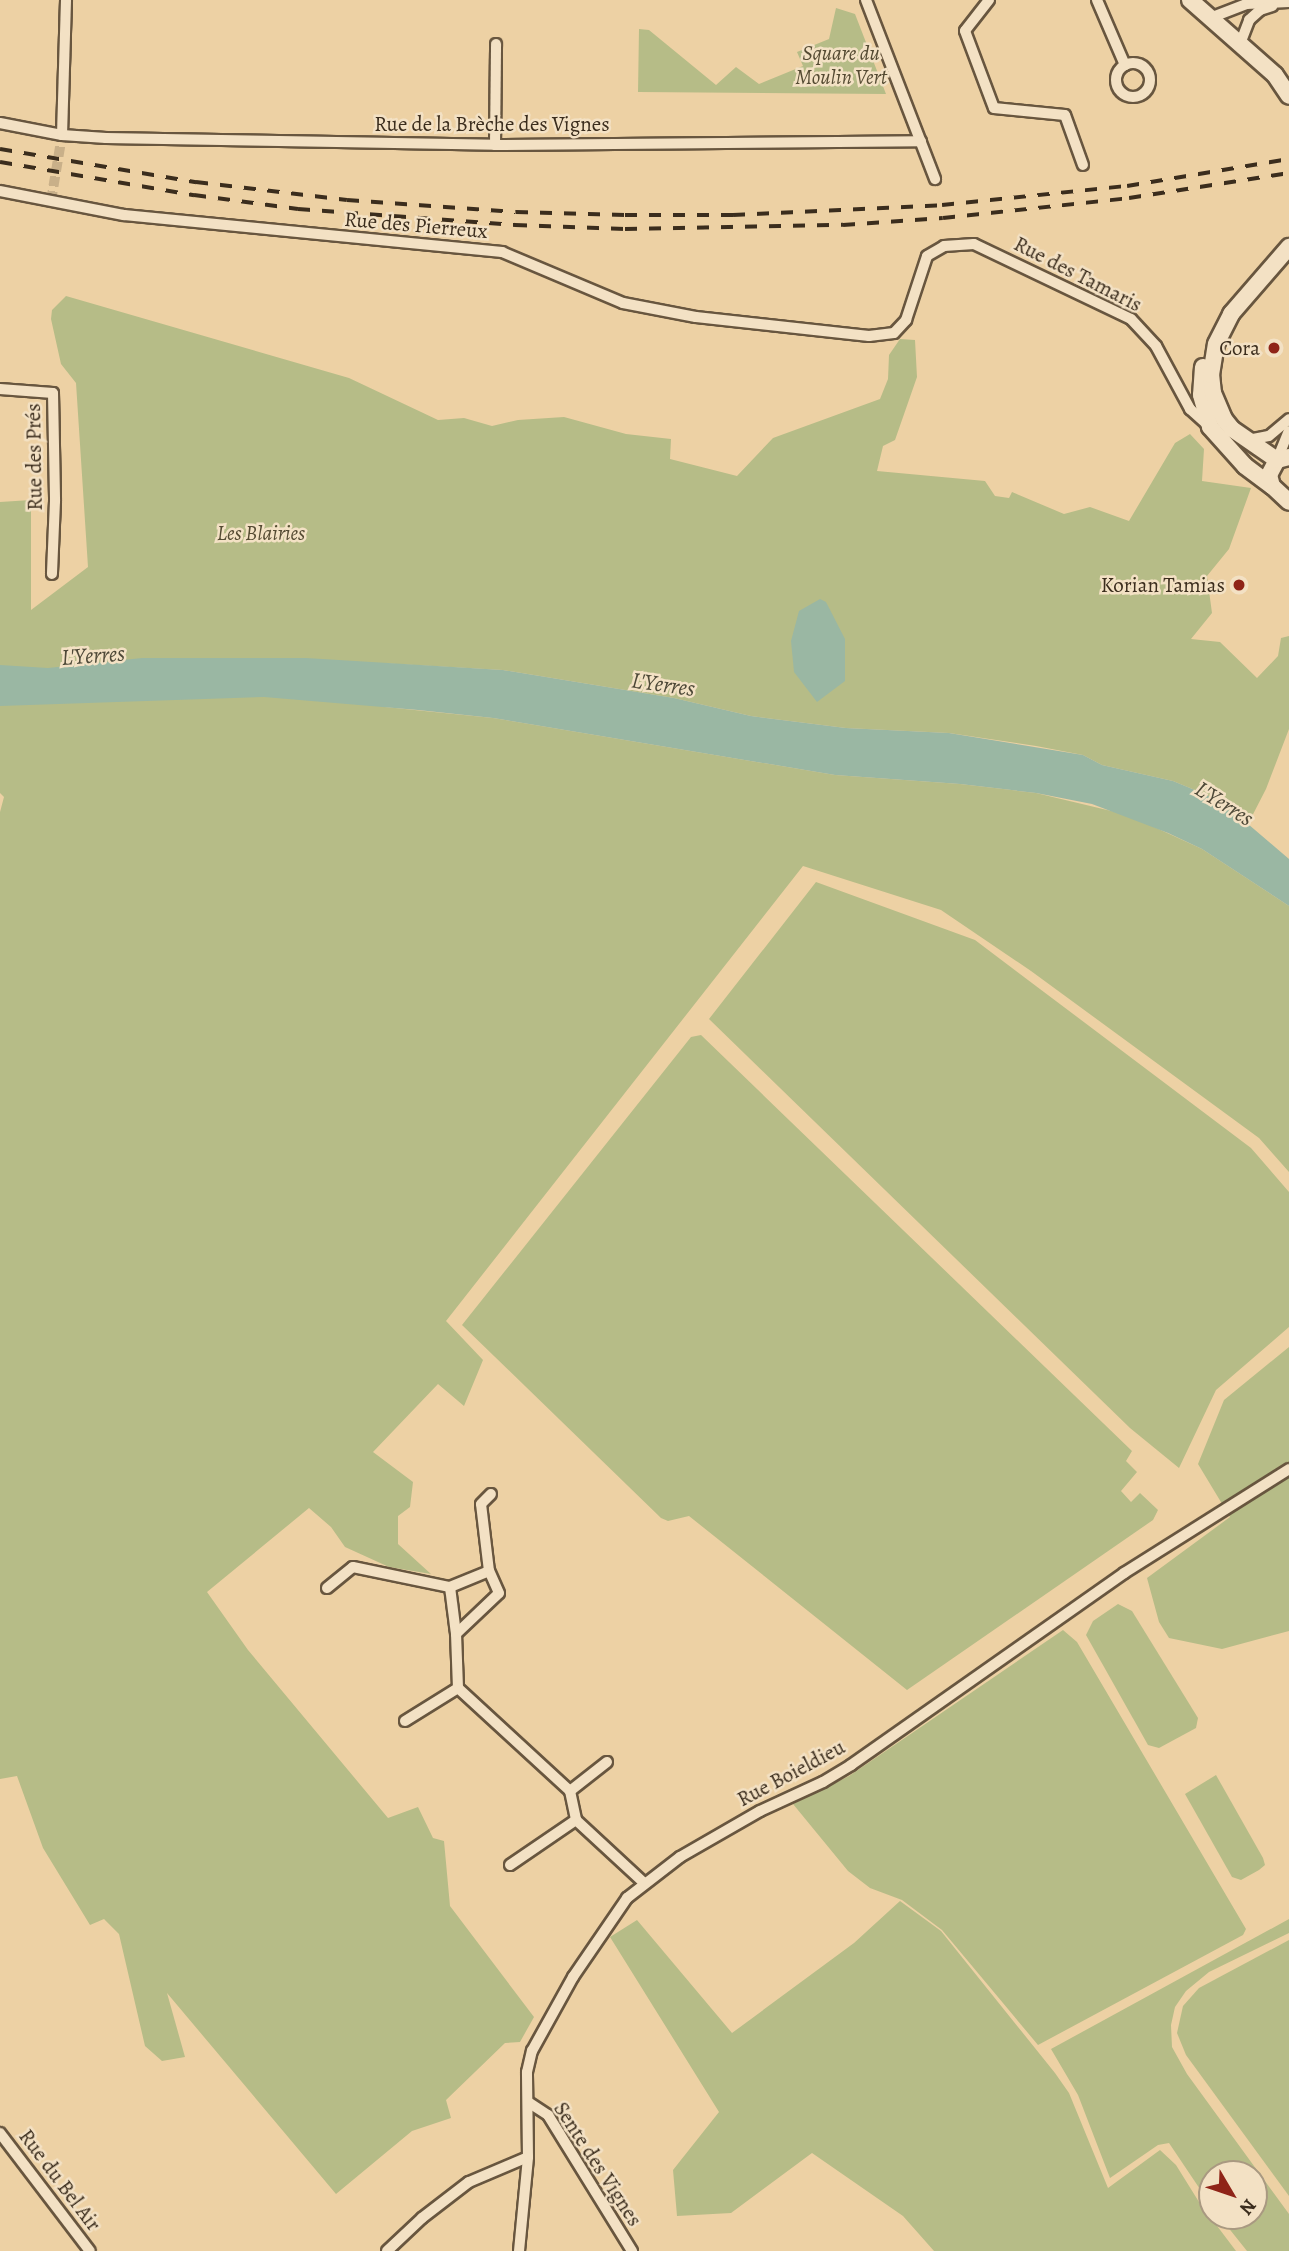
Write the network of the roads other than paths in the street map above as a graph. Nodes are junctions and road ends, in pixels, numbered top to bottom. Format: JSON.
{"nodes":[{"id":1,"x":66,"y":0,"type":"edge"},
{"id":2,"x":866,"y":0,"type":"edge"},
{"id":3,"x":989,"y":0,"type":"edge"},
{"id":4,"x":1097,"y":0,"type":"edge"},
{"id":5,"x":1190,"y":0,"type":"edge"},
{"id":6,"x":1289,"y":2,"type":"edge"},
{"id":7,"x":1233,"y":7,"type":"junction"},
{"id":8,"x":1210,"y":18,"type":"junction"},
{"id":9,"x":1245,"y":27,"type":"junction"},
{"id":10,"x":496,"y":44,"type":"dead end"},
{"id":11,"x":1240,"y":44,"type":"junction"},
{"id":12,"x":1125,"y":65,"type":"dead end"},
{"id":13,"x":1289,"y":96,"type":"edge"},
{"id":14,"x":0,"y":123,"type":"edge"},
{"id":15,"x":62,"y":135,"type":"junction"},
{"id":16,"x":920,"y":141,"type":"junction"},
{"id":17,"x":495,"y":145,"type":"junction"},
{"id":18,"x":1083,"y":165,"type":"dead end"},
{"id":19,"x":935,"y":179,"type":"dead end"},
{"id":20,"x":0,"y":191,"type":"edge"},
{"id":21,"x":974,"y":244,"type":"joint"},
{"id":22,"x":1289,"y":247,"type":"edge"},
{"id":23,"x":1245,"y":294,"type":"junction"},
{"id":24,"x":1202,"y":378,"type":"junction"},
{"id":25,"x":1177,"y":384,"type":"junction"},
{"id":26,"x":0,"y":389,"type":"edge"},
{"id":27,"x":1289,"y":419,"type":"edge"},
{"id":28,"x":1210,"y":427,"type":"junction"},
{"id":29,"x":1289,"y":431,"type":"edge"},
{"id":30,"x":1248,"y":440,"type":"junction"},
{"id":31,"x":1283,"y":459,"type":"edge"},
{"id":32,"x":1272,"y":486,"type":"junction"},
{"id":33,"x":1289,"y":502,"type":"edge"},
{"id":34,"x":52,"y":574,"type":"dead end"},
{"id":35,"x":1289,"y":1469,"type":"edge"},
{"id":36,"x":491,"y":1494,"type":"dead end"},
{"id":37,"x":489,"y":1571,"type":"junction"},
{"id":38,"x":450,"y":1587,"type":"junction"},
{"id":39,"x":327,"y":1588,"type":"dead end"},
{"id":40,"x":456,"y":1634,"type":"junction"},
{"id":41,"x":458,"y":1688,"type":"junction"},
{"id":42,"x":405,"y":1721,"type":"dead end"},
{"id":43,"x":607,"y":1762,"type":"dead end"},
{"id":44,"x":570,"y":1791,"type":"junction"},
{"id":45,"x":576,"y":1820,"type":"junction"},
{"id":46,"x":510,"y":1865,"type":"dead end"},
{"id":47,"x":644,"y":1883,"type":"junction"},
{"id":48,"x":528,"y":2102,"type":"junction"},
{"id":49,"x":0,"y":2133,"type":"edge"},
{"id":50,"x":528,"y":2157,"type":"junction"},
{"id":51,"x":90,"y":2251,"type":"edge"},
{"id":52,"x":387,"y":2251,"type":"edge"},
{"id":53,"x":519,"y":2251,"type":"edge"},
{"id":54,"x":632,"y":2251,"type":"edge"}],
"edges":[{"from":1,"to":15,"type":"street"},
{"from":2,"to":16,"type":"street"},
{"from":3,"to":18,"type":"street"},
{"from":4,"to":12,"type":"street"},
{"from":5,"to":8,"type":"main road"},
{"from":6,"to":7,"type":"street"},
{"from":6,"to":9,"type":"street"},
{"from":7,"to":8,"type":"street"},
{"from":7,"to":9,"type":"street"},
{"from":8,"to":11,"type":"main road"},
{"from":9,"to":11,"type":"street"},
{"from":10,"to":17,"type":"street"},
{"from":11,"to":13,"type":"main road"},
{"from":14,"to":15,"type":"street","name":"Rue de la Brèche des Vignes"},
{"from":15,"to":17,"type":"street","name":"Rue de la Brèche des Vignes"},
{"from":16,"to":17,"type":"street","name":"Rue de la Brèche des Vignes"},
{"from":16,"to":19,"type":"street"},
{"from":20,"to":21,"type":"street","name":"Rue des Pierreux"},
{"from":21,"to":25,"type":"street","name":"Rue des Tamaris"},
{"from":22,"to":23,"type":"main road"},
{"from":23,"to":24,"type":"main road"},
{"from":23,"to":30,"type":"main road"},
{"from":24,"to":25,"type":"street"},
{"from":24,"to":28,"type":"main road"},
{"from":25,"to":28,"type":"street","name":"Rue des Tamaris"},
{"from":26,"to":34,"type":"street","name":"Rue des Prés"},
{"from":27,"to":30,"type":"street"},
{"from":28,"to":32,"type":"main road"},
{"from":29,"to":31,"type":"street"},
{"from":30,"to":31,"type":"main road"},
{"from":31,"to":32,"type":"main road"},
{"from":32,"to":33,"type":"main road"},
{"from":35,"to":47,"type":"street","name":"Rue Boieldieu"},
{"from":36,"to":37,"type":"street"},
{"from":37,"to":38,"type":"street"},
{"from":37,"to":40,"type":"street"},
{"from":38,"to":39,"type":"street"},
{"from":38,"to":40,"type":"street"},
{"from":40,"to":41,"type":"street"},
{"from":41,"to":42,"type":"street"},
{"from":41,"to":44,"type":"street"},
{"from":43,"to":44,"type":"street"},
{"from":44,"to":45,"type":"street"},
{"from":45,"to":46,"type":"street"},
{"from":45,"to":47,"type":"street"},
{"from":47,"to":48,"type":"street","name":"Rue Boieldieu"},
{"from":48,"to":50,"type":"street","name":"Rue Boieldieu"},
{"from":48,"to":54,"type":"street","name":"Sente des Vignes"},
{"from":49,"to":51,"type":"street","name":"Rue du Bel Air"},
{"from":50,"to":52,"type":"street"},
{"from":50,"to":53,"type":"street","name":"Rue Boieldieu"}]}
